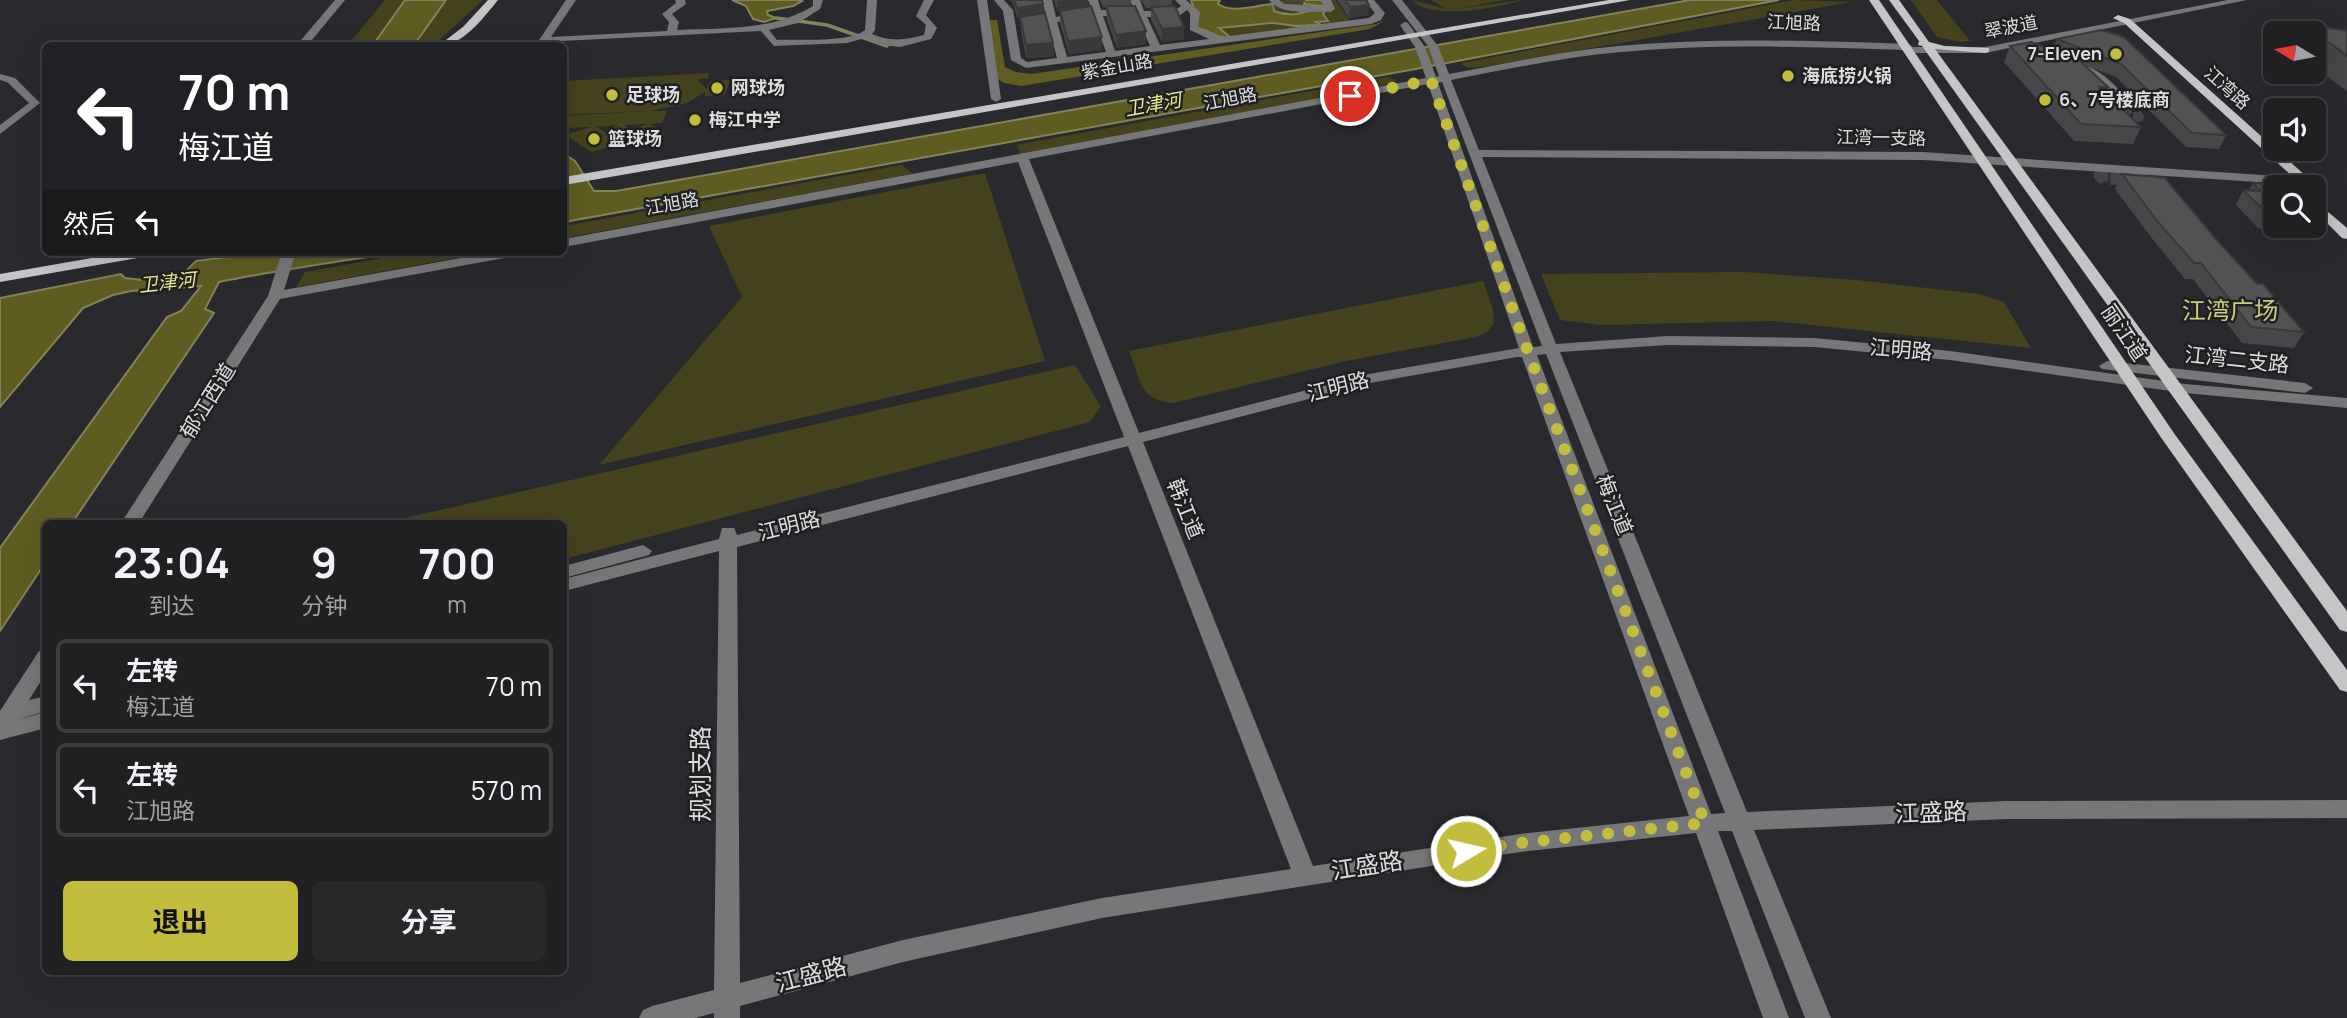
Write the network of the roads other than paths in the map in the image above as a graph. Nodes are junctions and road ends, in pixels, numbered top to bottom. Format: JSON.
{"nodes":[{"id":1,"x":340,"y":0,"type":"edge"},
{"id":2,"x":493,"y":0,"type":"edge"},
{"id":3,"x":501,"y":0,"type":"edge"},
{"id":4,"x":571,"y":0,"type":"edge"},
{"id":5,"x":680,"y":0,"type":"edge"},
{"id":6,"x":818,"y":0,"type":"edge"},
{"id":7,"x":872,"y":0,"type":"edge"},
{"id":8,"x":929,"y":0,"type":"edge"},
{"id":9,"x":982,"y":0,"type":"edge"},
{"id":10,"x":999,"y":0,"type":"edge"},
{"id":11,"x":1047,"y":0,"type":"edge"},
{"id":12,"x":1093,"y":0,"type":"edge"},
{"id":13,"x":1135,"y":0,"type":"edge"},
{"id":14,"x":1369,"y":0,"type":"edge"},
{"id":15,"x":1385,"y":0,"type":"edge"},
{"id":16,"x":1397,"y":0,"type":"edge"},
{"id":17,"x":1585,"y":0,"type":"edge"},
{"id":18,"x":1625,"y":0,"type":"edge"},
{"id":19,"x":1874,"y":0,"type":"edge"},
{"id":20,"x":1894,"y":0,"type":"edge"},
{"id":21,"x":2208,"y":0,"type":"edge"},
{"id":22,"x":2242,"y":0,"type":"edge"},
{"id":23,"x":1276,"y":3,"type":"edge"},
{"id":24,"x":1182,"y":6,"type":"edge"},
{"id":25,"x":1322,"y":6,"type":"edge"},
{"id":26,"x":1097,"y":13,"type":"junction"},
{"id":27,"x":1141,"y":15,"type":"junction"},
{"id":28,"x":1052,"y":19,"type":"junction"},
{"id":29,"x":2118,"y":21,"type":"junction"},
{"id":30,"x":1011,"y":25,"type":"junction"},
{"id":31,"x":763,"y":28,"type":"junction"},
{"id":32,"x":1894,"y":28,"type":"junction"},
{"id":33,"x":470,"y":29,"type":"junction"},
{"id":34,"x":1915,"y":30,"type":"junction"},
{"id":35,"x":1417,"y":32,"type":"junction"},
{"id":36,"x":671,"y":34,"type":"junction"},
{"id":37,"x":863,"y":36,"type":"junction"},
{"id":38,"x":1222,"y":41,"type":"junction"},
{"id":39,"x":304,"y":42,"type":"edge"},
{"id":40,"x":449,"y":42,"type":"edge"},
{"id":41,"x":456,"y":42,"type":"edge"},
{"id":42,"x":2013,"y":45,"type":"junction"},
{"id":43,"x":1908,"y":48,"type":"junction"},
{"id":44,"x":1982,"y":48,"type":"junction"},
{"id":45,"x":1931,"y":49,"type":"junction"},
{"id":46,"x":1157,"y":50,"type":"junction"},
{"id":47,"x":2036,"y":54,"type":"edge"},
{"id":48,"x":1112,"y":56,"type":"junction"},
{"id":49,"x":1063,"y":62,"type":"junction"},
{"id":50,"x":2060,"y":62,"type":"joint"},
{"id":51,"x":1924,"y":71,"type":"junction"},
{"id":52,"x":1945,"y":71,"type":"junction"},
{"id":53,"x":1443,"y":72,"type":"junction"},
{"id":54,"x":1429,"y":74,"type":"junction"},
{"id":55,"x":0,"y":77,"type":"edge"},
{"id":56,"x":996,"y":99,"type":"junction"},
{"id":57,"x":0,"y":131,"type":"edge"},
{"id":58,"x":1474,"y":153,"type":"junction"},
{"id":59,"x":1979,"y":158,"type":"junction"},
{"id":60,"x":1023,"y":159,"type":"junction"},
{"id":61,"x":2009,"y":160,"type":"junction"},
{"id":62,"x":614,"y":168,"type":"junction"},
{"id":63,"x":2150,"y":171,"type":"junction"},
{"id":64,"x":567,"y":172,"type":"edge"},
{"id":65,"x":2283,"y":175,"type":"edge"},
{"id":66,"x":2297,"y":175,"type":"edge"},
{"id":67,"x":567,"y":180,"type":"edge"},
{"id":68,"x":2159,"y":181,"type":"edge"},
{"id":69,"x":2263,"y":181,"type":"edge"},
{"id":70,"x":2326,"y":201,"type":"edge"},
{"id":71,"x":2326,"y":215,"type":"edge"},
{"id":72,"x":2347,"y":220,"type":"edge"},
{"id":73,"x":2347,"y":235,"type":"edge"},
{"id":74,"x":567,"y":242,"type":"edge"},
{"id":75,"x":70,"y":256,"type":"edge"},
{"id":76,"x":126,"y":256,"type":"edge"},
{"id":77,"x":288,"y":256,"type":"edge"},
{"id":78,"x":494,"y":256,"type":"edge"},
{"id":79,"x":0,"y":268,"type":"edge"},
{"id":80,"x":0,"y":278,"type":"edge"},
{"id":81,"x":275,"y":296,"type":"junction"},
{"id":82,"x":1549,"y":344,"type":"junction"},
{"id":83,"x":1527,"y":346,"type":"junction"},
{"id":84,"x":2165,"y":373,"type":"junction"},
{"id":85,"x":2127,"y":375,"type":"junction"},
{"id":86,"x":2175,"y":387,"type":"junction"},
{"id":87,"x":2347,"y":391,"type":"edge"},
{"id":88,"x":2347,"y":403,"type":"edge"},
{"id":89,"x":1130,"y":434,"type":"junction"},
{"id":90,"x":132,"y":520,"type":"edge"},
{"id":91,"x":728,"y":536,"type":"junction"},
{"id":92,"x":567,"y":571,"type":"edge"},
{"id":93,"x":567,"y":584,"type":"edge"},
{"id":94,"x":2347,"y":625,"type":"edge"},
{"id":95,"x":42,"y":662,"type":"edge"},
{"id":96,"x":2347,"y":685,"type":"edge"},
{"id":97,"x":42,"y":705,"type":"edge"},
{"id":98,"x":42,"y":720,"type":"edge"},
{"id":99,"x":3,"y":724,"type":"edge"},
{"id":100,"x":2347,"y":809,"type":"edge"},
{"id":101,"x":1741,"y":822,"type":"junction"},
{"id":102,"x":1705,"y":823,"type":"junction"},
{"id":103,"x":1305,"y":876,"type":"junction"},
{"id":104,"x":727,"y":1008,"type":"edge"},
{"id":105,"x":653,"y":1018,"type":"edge"},
{"id":106,"x":1776,"y":1018,"type":"edge"},
{"id":107,"x":1818,"y":1018,"type":"edge"}],
"edges":[{"from":1,"to":39,"type":"street"},
{"from":2,"to":33,"type":"main road"},
{"from":3,"to":33,"type":"main road"},
{"from":4,"to":36,"type":"street"},
{"from":5,"to":36,"type":"street"},
{"from":6,"to":31,"type":"street"},
{"from":7,"to":37,"type":"street"},
{"from":8,"to":37,"type":"street"},
{"from":9,"to":56,"type":"street"},
{"from":10,"to":30,"type":"street"},
{"from":11,"to":28,"type":"street"},
{"from":12,"to":26,"type":"street"},
{"from":13,"to":27,"type":"street"},
{"from":14,"to":38,"type":"street"},
{"from":15,"to":35,"type":"street","name":"梅江道"},
{"from":16,"to":35,"type":"street","name":"梅江道"},
{"from":17,"to":35,"type":"main road","name":"紫金山路"},
{"from":18,"to":35,"type":"main road","name":"紫金山路"},
{"from":19,"to":32,"type":"main road","name":"丽江道"},
{"from":20,"to":34,"type":"main road","name":"丽江道"},
{"from":21,"to":29,"type":"street","name":"翠波道"},
{"from":22,"to":29,"type":"street","name":"翠波道"},
{"from":23,"to":25,"type":"street"},
{"from":24,"to":27,"type":"street"},
{"from":24,"to":38,"type":"street"},
{"from":26,"to":27,"type":"street"},
{"from":26,"to":28,"type":"street"},
{"from":26,"to":48,"type":"street"},
{"from":27,"to":46,"type":"street"},
{"from":28,"to":30,"type":"street"},
{"from":28,"to":49,"type":"street"},
{"from":29,"to":42,"type":"street","name":"翠波道"},
{"from":29,"to":44,"type":"street","name":"翠波道"},
{"from":29,"to":65,"type":"main road","name":"江湾路"},
{"from":29,"to":66,"type":"main road","name":"江湾路"},
{"from":30,"to":49,"type":"street"},
{"from":31,"to":36,"type":"street"},
{"from":31,"to":37,"type":"street"},
{"from":32,"to":43,"type":"main road","name":"丽江道"},
{"from":32,"to":45,"type":"main road"},
{"from":33,"to":40,"type":"main road"},
{"from":33,"to":41,"type":"main road"},
{"from":34,"to":44,"type":"street"},
{"from":34,"to":45,"type":"main road","name":"丽江道"},
{"from":35,"to":53,"type":"street","name":"梅江道"},
{"from":35,"to":54,"type":"street","name":"梅江道"},
{"from":35,"to":56,"type":"main road","name":"紫金山路"},
{"from":35,"to":62,"type":"main road","name":"紫金山路"},
{"from":38,"to":46,"type":"street"},
{"from":42,"to":44,"type":"street","name":"翠波道"},
{"from":42,"to":47,"type":"street"},
{"from":43,"to":45,"type":"street","name":"翠波道"},
{"from":43,"to":51,"type":"main road","name":"丽江道"},
{"from":43,"to":53,"type":"street","name":"江旭路"},
{"from":44,"to":45,"type":"street","name":"翠波道"},
{"from":44,"to":45,"type":"street"},
{"from":44,"to":52,"type":"main road"},
{"from":45,"to":51,"type":"street"},
{"from":45,"to":52,"type":"main road","name":"丽江道"},
{"from":46,"to":48,"type":"street"},
{"from":48,"to":49,"type":"street"},
{"from":50,"to":50,"type":"street"},
{"from":51,"to":59,"type":"main road","name":"丽江道"},
{"from":52,"to":61,"type":"main road","name":"丽江道"},
{"from":53,"to":54,"type":"street","name":"江旭路"},
{"from":53,"to":58,"type":"street","name":"梅江道"},
{"from":54,"to":60,"type":"street","name":"江旭路"},
{"from":54,"to":83,"type":"street","name":"梅江道"},
{"from":55,"to":57,"type":"street"},
{"from":56,"to":62,"type":"main road","name":"紫金山路"},
{"from":58,"to":59,"type":"street","name":"江湾一支路"},
{"from":58,"to":82,"type":"street","name":"梅江道"},
{"from":59,"to":61,"type":"street","name":"江湾一支路"},
{"from":59,"to":85,"type":"main road","name":"丽江道"},
{"from":60,"to":74,"type":"street","name":"江旭路"},
{"from":60,"to":89,"type":"street","name":"韩江道"},
{"from":61,"to":63,"type":"street","name":"江湾一支路"},
{"from":61,"to":84,"type":"main road","name":"丽江道"},
{"from":62,"to":64,"type":"main road"},
{"from":62,"to":67,"type":"main road"},
{"from":63,"to":68,"type":"street"},
{"from":63,"to":69,"type":"street","name":"江湾一支路"},
{"from":70,"to":72,"type":"main road","name":"江湾路"},
{"from":71,"to":73,"type":"main road"},
{"from":75,"to":79,"type":"main road"},
{"from":76,"to":80,"type":"main road"},
{"from":77,"to":81,"type":"street","name":"郁江西道"},
{"from":78,"to":81,"type":"street"},
{"from":81,"to":90,"type":"street","name":"郁江西道"},
{"from":82,"to":83,"type":"street","name":"江明路"},
{"from":82,"to":85,"type":"street","name":"江明路"},
{"from":82,"to":101,"type":"street","name":"梅江道"},
{"from":83,"to":89,"type":"street","name":"江明路"},
{"from":83,"to":102,"type":"street","name":"梅江道"},
{"from":84,"to":85,"type":"street","name":"江湾二支路"},
{"from":84,"to":86,"type":"main road","name":"丽江道"},
{"from":84,"to":87,"type":"street","name":"江湾二支路"},
{"from":85,"to":86,"type":"street","name":"江湾二支路"},
{"from":85,"to":96,"type":"main road","name":"丽江道"},
{"from":86,"to":88,"type":"street","name":"江湾二支路"},
{"from":86,"to":94,"type":"main road","name":"丽江道"},
{"from":89,"to":91,"type":"street","name":"江明路"},
{"from":89,"to":103,"type":"street","name":"韩江道"},
{"from":91,"to":92,"type":"street","name":"江明路"},
{"from":91,"to":93,"type":"street","name":"江明路"},
{"from":91,"to":104,"type":"street","name":"规划支路"},
{"from":95,"to":99,"type":"street"},
{"from":97,"to":99,"type":"street"},
{"from":98,"to":99,"type":"street"},
{"from":100,"to":101,"type":"street","name":"江盛路"},
{"from":101,"to":102,"type":"street","name":"江盛路"},
{"from":101,"to":107,"type":"street","name":"梅江道"},
{"from":102,"to":103,"type":"street","name":"江盛路"},
{"from":102,"to":106,"type":"street","name":"梅江道"},
{"from":103,"to":104,"type":"street","name":"江盛路"},
{"from":104,"to":105,"type":"street","name":"江盛路"}]}
